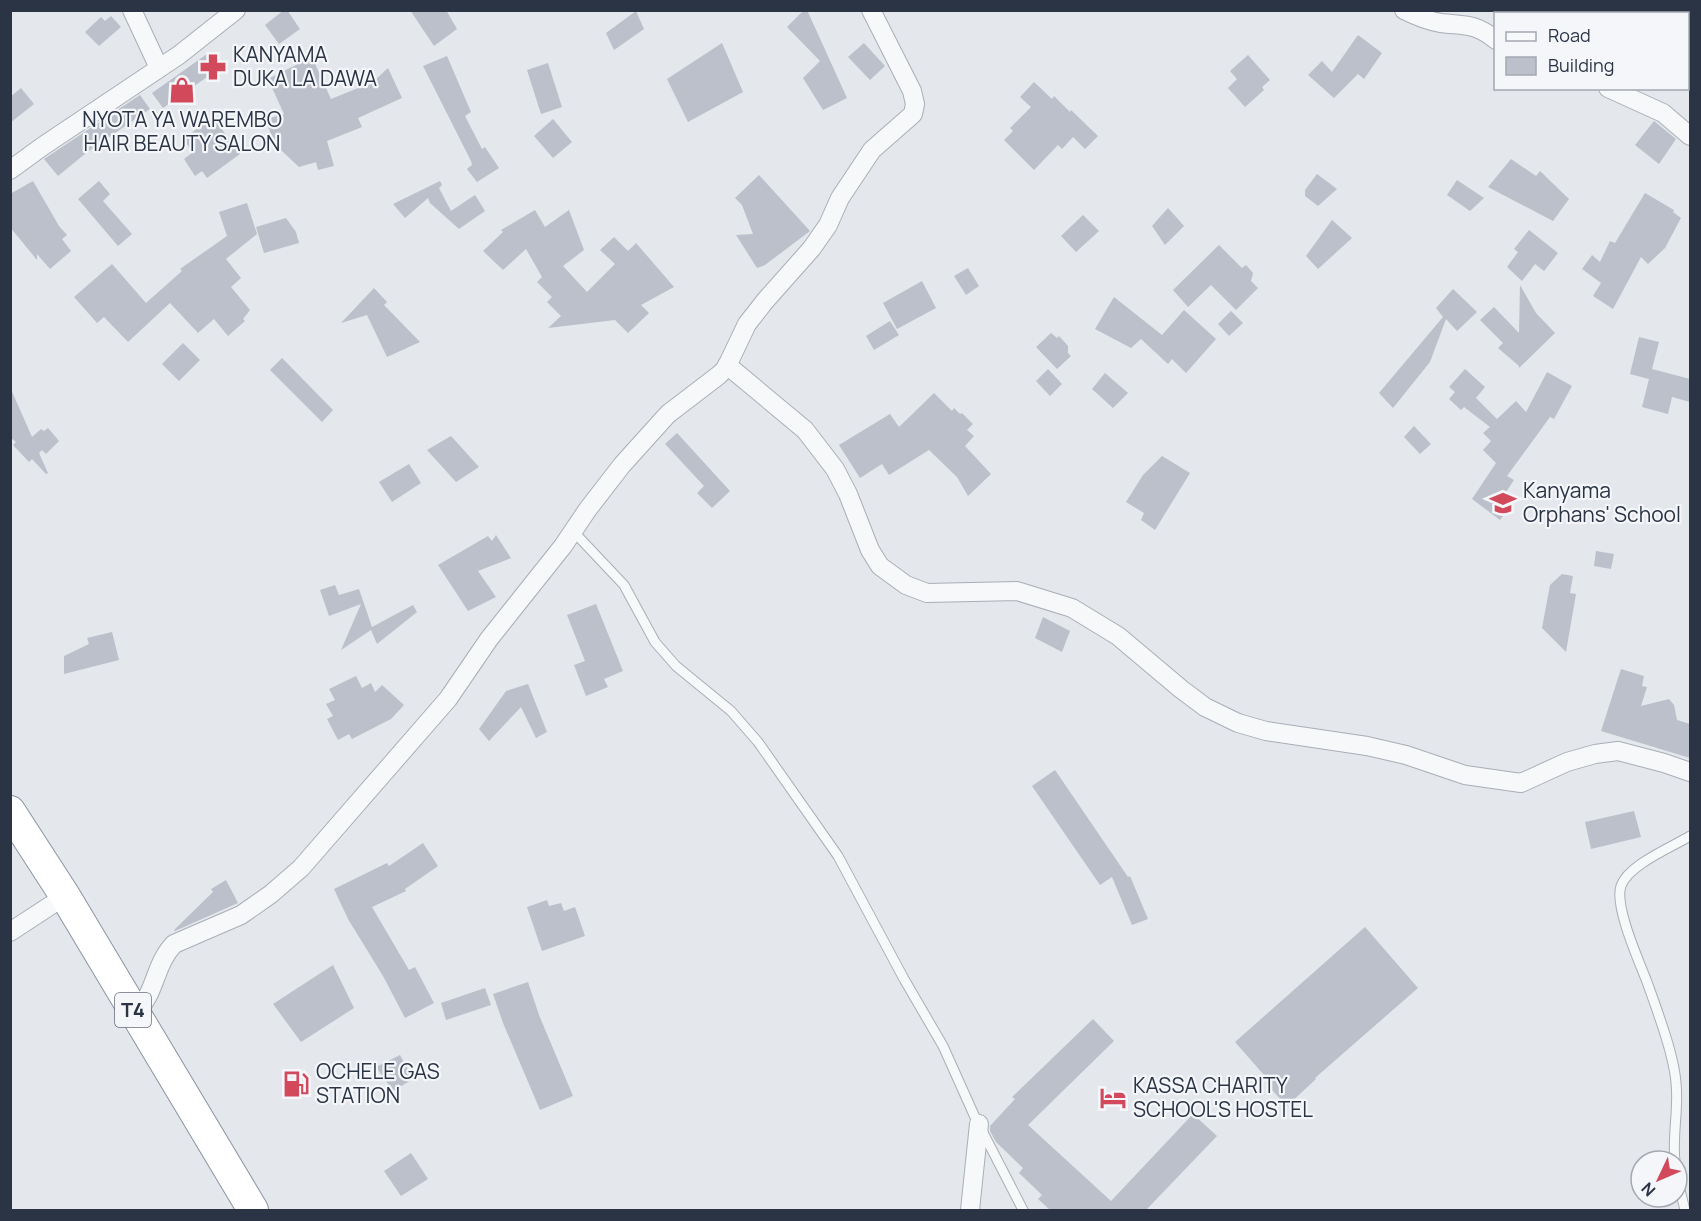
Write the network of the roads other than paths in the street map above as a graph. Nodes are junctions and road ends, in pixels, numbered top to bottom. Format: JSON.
{"nodes":[{"id":1,"x":132,"y":10,"type":"edge"},
{"id":2,"x":236,"y":10,"type":"edge"},
{"id":3,"x":871,"y":10,"type":"edge"},
{"id":4,"x":1404,"y":10,"type":"edge"},
{"id":5,"x":1494,"y":39,"type":"edge"},
{"id":6,"x":159,"y":68,"type":"junction"},
{"id":7,"x":1612,"y":90,"type":"edge"},
{"id":8,"x":1690,"y":136,"type":"edge"},
{"id":9,"x":10,"y":170,"type":"edge"},
{"id":10,"x":727,"y":365,"type":"junction"},
{"id":11,"x":573,"y":531,"type":"junction"},
{"id":12,"x":1690,"y":772,"type":"edge"},
{"id":13,"x":10,"y":811,"type":"edge"},
{"id":14,"x":1690,"y":836,"type":"edge"},
{"id":15,"x":66,"y":896,"type":"junction"},
{"id":16,"x":10,"y":932,"type":"edge"},
{"id":17,"x":135,"y":1014,"type":"junction"},
{"id":18,"x":979,"y":1124,"type":"junction"},
{"id":19,"x":1673,"y":1149,"type":"edge"},
{"id":20,"x":253,"y":1210,"type":"edge"},
{"id":21,"x":970,"y":1210,"type":"edge"},
{"id":22,"x":1023,"y":1210,"type":"edge"}],
"edges":[{"from":1,"to":6,"type":"street"},
{"from":2,"to":6,"type":"street"},
{"from":3,"to":10,"type":"street"},
{"from":4,"to":5,"type":"street"},
{"from":6,"to":9,"type":"street"},
{"from":7,"to":8,"type":"street"},
{"from":10,"to":11,"type":"street"},
{"from":10,"to":12,"type":"street"},
{"from":11,"to":17,"type":"street"},
{"from":11,"to":18,"type":"lane"},
{"from":13,"to":15,"type":"highway","number":"T4"},
{"from":14,"to":19,"type":"lane"},
{"from":15,"to":16,"type":"street"},
{"from":15,"to":17,"type":"highway","number":"T4"},
{"from":17,"to":20,"type":"highway","number":"T4"},
{"from":18,"to":21,"type":"street"},
{"from":18,"to":22,"type":"lane"}]}
